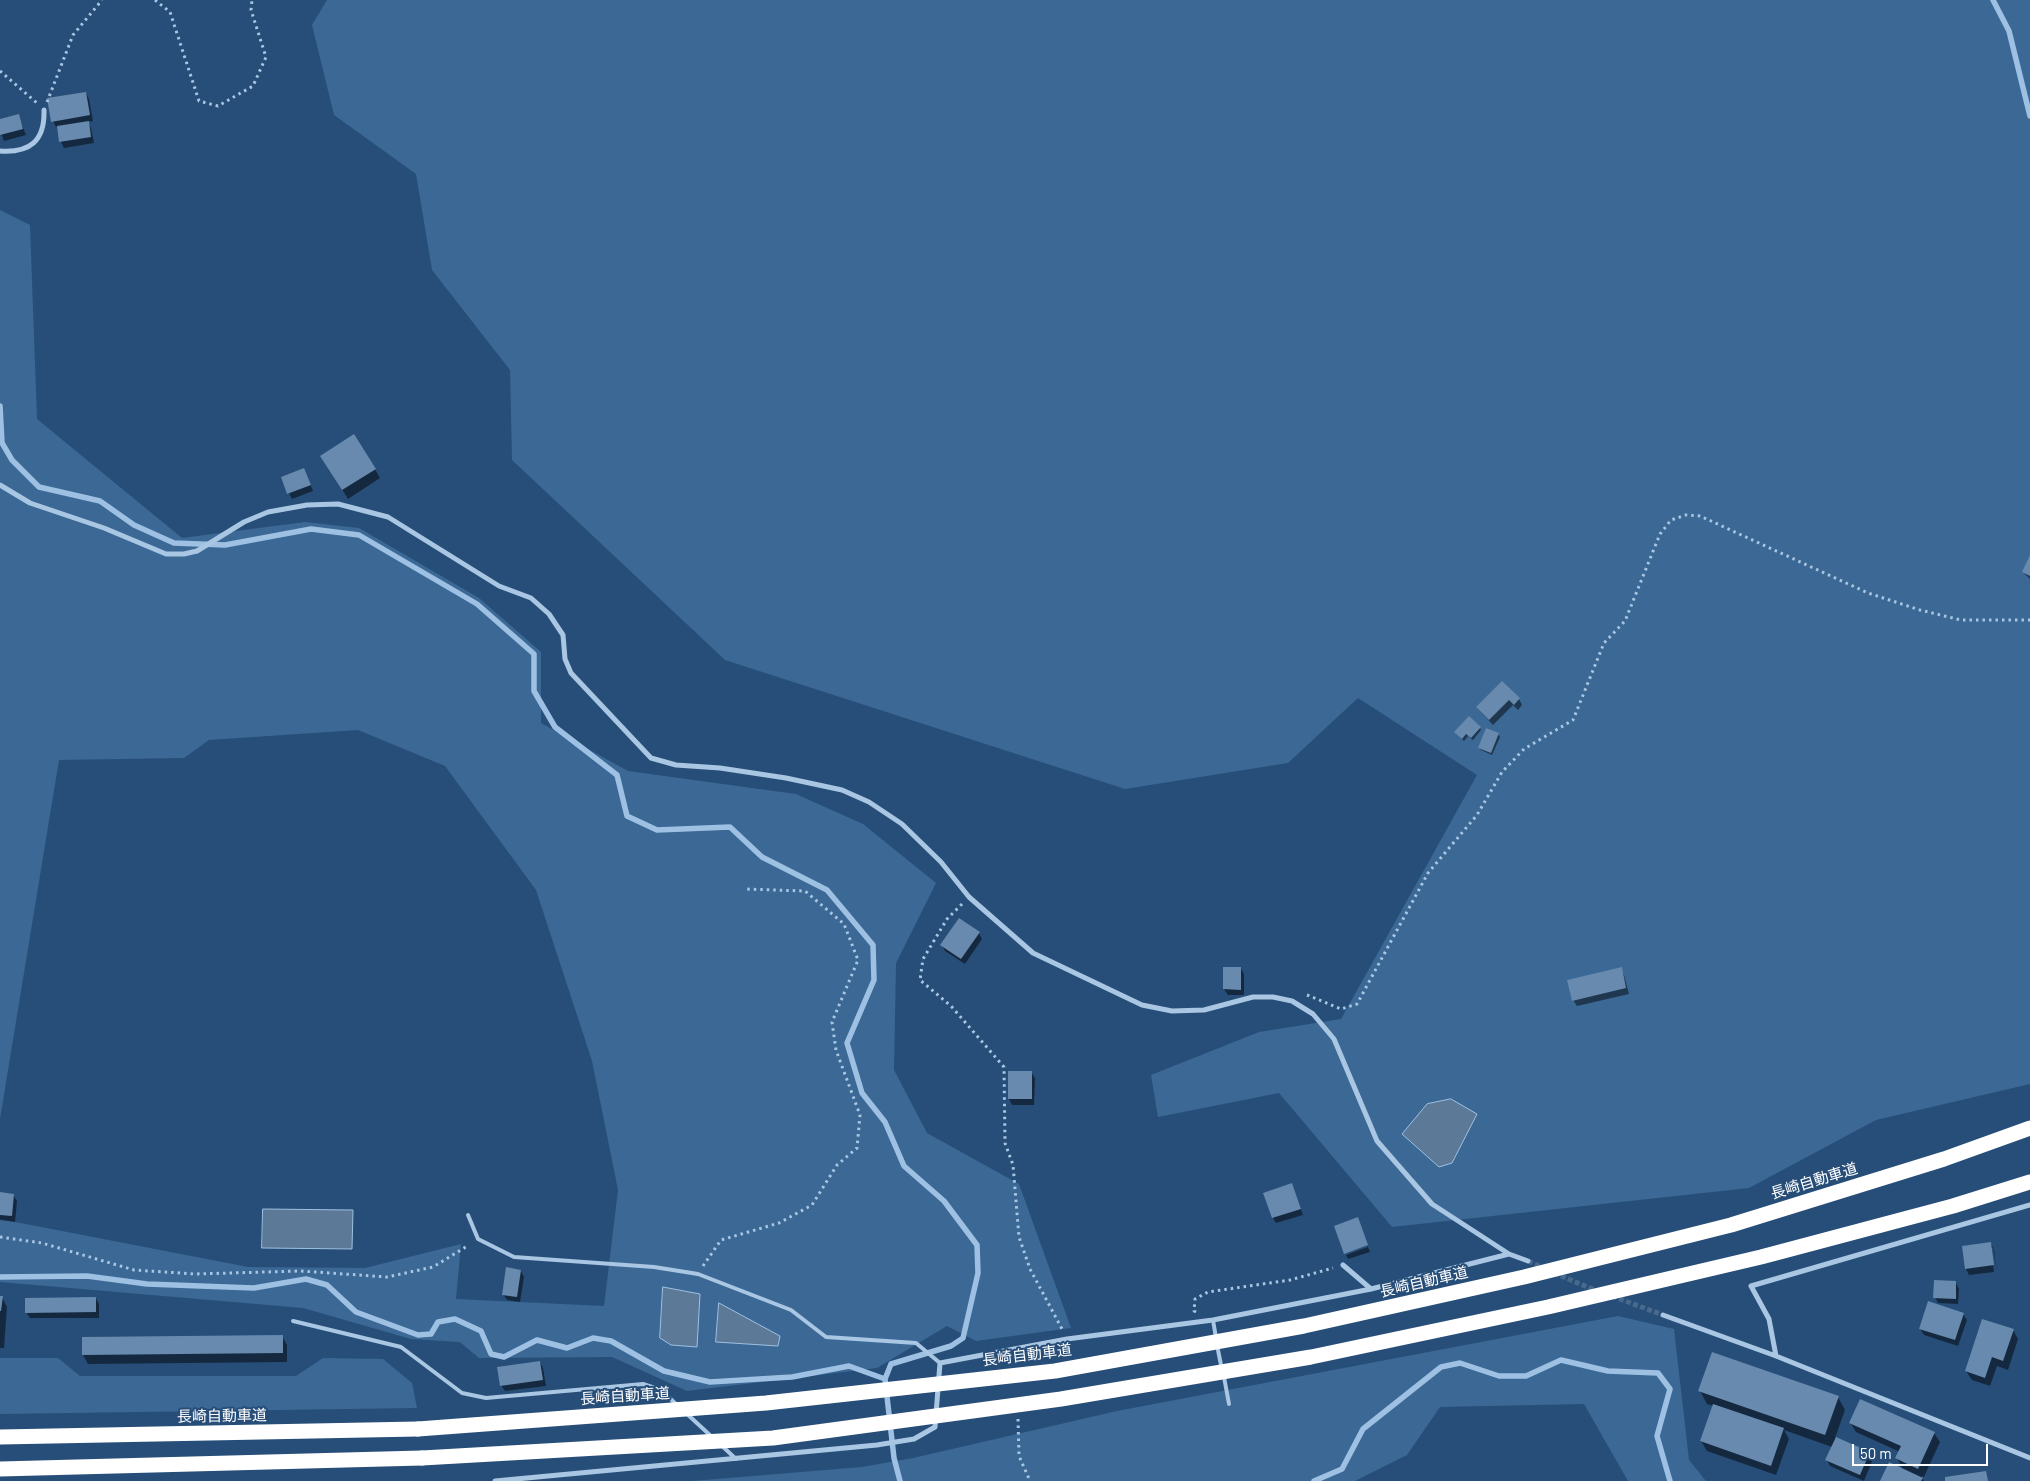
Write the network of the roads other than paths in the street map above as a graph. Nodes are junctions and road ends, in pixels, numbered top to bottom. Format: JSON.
{"nodes":[{"id":1,"x":44,"y":110,"type":"road end"},
{"id":2,"x":0,"y":151,"type":"edge"},
{"id":3,"x":0,"y":485,"type":"edge"},
{"id":4,"x":2030,"y":1128,"type":"edge"},
{"id":5,"x":2030,"y":1182,"type":"edge"},
{"id":6,"x":2030,"y":1205,"type":"edge"},
{"id":7,"x":468,"y":1215,"type":"dead end"},
{"id":8,"x":1509,"y":1254,"type":"junction"},
{"id":9,"x":1528,"y":1261,"type":"tunnel mouth"},
{"id":10,"x":1343,"y":1266,"type":"road end"},
{"id":11,"x":1371,"y":1289,"type":"junction"},
{"id":12,"x":1663,"y":1315,"type":"tunnel mouth"},
{"id":13,"x":293,"y":1320,"type":"dead end"},
{"id":14,"x":1213,"y":1320,"type":"junction"},
{"id":15,"x":1776,"y":1356,"type":"junction"},
{"id":16,"x":940,"y":1363,"type":"junction"},
{"id":17,"x":1229,"y":1404,"type":"dead end"},
{"id":18,"x":0,"y":1437,"type":"edge"},
{"id":19,"x":2030,"y":1458,"type":"edge"},
{"id":20,"x":736,"y":1459,"type":"junction"},
{"id":21,"x":0,"y":1468,"type":"edge"},
{"id":22,"x":496,"y":1481,"type":"edge"}],
"edges":[{"from":1,"to":2,"type":"street"},
{"from":3,"to":8,"type":"street"},
{"from":4,"to":18,"type":"highway","name":"長崎自動車道","bridge":true},
{"from":5,"to":21,"type":"highway","bridge":true},
{"from":6,"to":15,"type":"street"},
{"from":7,"to":16,"type":"lane"},
{"from":8,"to":9,"type":"street"},
{"from":8,"to":11,"type":"street"},
{"from":10,"to":11,"type":"street"},
{"from":11,"to":14,"type":"street"},
{"from":12,"to":15,"type":"street"},
{"from":13,"to":20,"type":"lane"},
{"from":14,"to":16,"type":"street"},
{"from":14,"to":17,"type":"lane"},
{"from":15,"to":19,"type":"street"},
{"from":16,"to":20,"type":"street"},
{"from":20,"to":22,"type":"street"}]}
